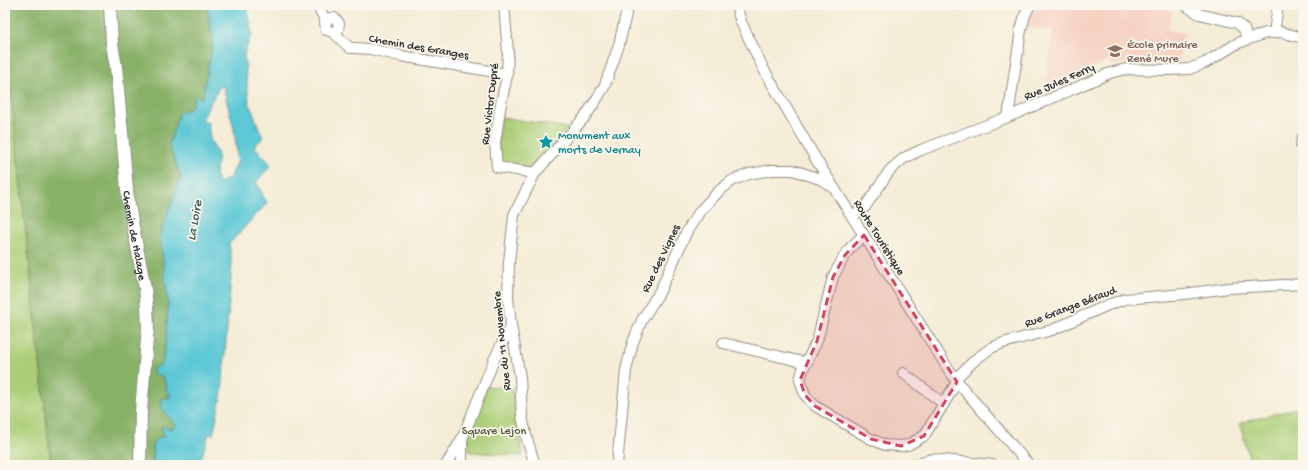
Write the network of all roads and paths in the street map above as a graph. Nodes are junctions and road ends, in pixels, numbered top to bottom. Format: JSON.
{"nodes":[{"id":1,"x":110,"y":5,"type":"edge"},
{"id":2,"x":317,"y":5,"type":"edge"},
{"id":3,"x":504,"y":5,"type":"edge"},
{"id":4,"x":628,"y":5,"type":"edge"},
{"id":5,"x":736,"y":5,"type":"edge"},
{"id":6,"x":1030,"y":5,"type":"edge"},
{"id":7,"x":1185,"y":5,"type":"edge"},
{"id":8,"x":1278,"y":5,"type":"edge"},
{"id":9,"x":1274,"y":32,"type":"junction"},
{"id":10,"x":1303,"y":38,"type":"edge"},
{"id":11,"x":1246,"y":39,"type":"junction"},
{"id":12,"x":507,"y":74,"type":"junction"},
{"id":13,"x":1008,"y":118,"type":"junction"},
{"id":14,"x":1303,"y":137,"type":"edge"},
{"id":15,"x":1303,"y":149,"type":"edge"},
{"id":16,"x":817,"y":161,"type":"junction"},
{"id":17,"x":801,"y":172,"type":"junction"},
{"id":18,"x":535,"y":173,"type":"junction"},
{"id":19,"x":835,"y":188,"type":"junction"},
{"id":20,"x":852,"y":216,"type":"junction"},
{"id":21,"x":864,"y":235,"type":"junction"},
{"id":22,"x":1303,"y":284,"type":"edge"},
{"id":23,"x":511,"y":325,"type":"junction"},
{"id":24,"x":723,"y":343,"type":"dead end"},
{"id":25,"x":807,"y":363,"type":"junction"},
{"id":26,"x":903,"y":373,"type":"dead end"},
{"id":27,"x":956,"y":380,"type":"junction"},
{"id":28,"x":944,"y":404,"type":"junction"},
{"id":29,"x":462,"y":439,"type":"junction"},
{"id":30,"x":140,"y":465,"type":"edge"},
{"id":31,"x":446,"y":465,"type":"edge"},
{"id":32,"x":462,"y":465,"type":"edge"},
{"id":33,"x":536,"y":465,"type":"edge"},
{"id":34,"x":617,"y":465,"type":"edge"},
{"id":35,"x":911,"y":465,"type":"edge"},
{"id":36,"x":993,"y":465,"type":"edge"},
{"id":37,"x":1029,"y":465,"type":"edge"}],
"edges":[{"from":1,"to":30,"type":"main road","name":"Chemin de Halage"},
{"from":2,"to":12,"type":"street","name":"Chemin des Granges"},
{"from":3,"to":12,"type":"street","name":"Rue Victor Dupré"},
{"from":4,"to":18,"type":"street","name":"Rue du 11 Novembre"},
{"from":5,"to":16,"type":"street","name":"Route Touristique"},
{"from":6,"to":13,"type":"street"},
{"from":7,"to":11,"type":"street"},
{"from":8,"to":9,"type":"street"},
{"from":9,"to":10,"type":"street","name":"Rue Jules Ferry"},
{"from":9,"to":11,"type":"street","name":"Rue Jules Ferry"},
{"from":11,"to":13,"type":"street","name":"Rue Jules Ferry"},
{"from":12,"to":18,"type":"street","name":"Rue Victor Dupré"},
{"from":13,"to":20,"type":"street","name":"Rue Jules Ferry"},
{"from":14,"to":15,"type":"street"},
{"from":16,"to":17,"type":"street"},
{"from":16,"to":19,"type":"street","name":"Route Touristique"},
{"from":17,"to":19,"type":"street","name":"Rue des Vignes"},
{"from":17,"to":34,"type":"street","name":"Rue des Vignes"},
{"from":18,"to":23,"type":"street","name":"Rue du 11 Novembre"},
{"from":19,"to":20,"type":"street","name":"Route Touristique"},
{"from":20,"to":21,"type":"street","name":"Route Touristique"},
{"from":21,"to":25,"type":"street","name":"Rue Grange Béraud"},
{"from":21,"to":27,"type":"street","name":"Route Touristique"},
{"from":22,"to":27,"type":"street","name":"Rue Grange Béraud"},
{"from":23,"to":29,"type":"street"},
{"from":23,"to":33,"type":"street","name":"Rue du 11 Novembre"},
{"from":24,"to":25,"type":"street"},
{"from":25,"to":28,"type":"street","name":"Rue Grange Béraud"},
{"from":26,"to":28,"type":"street"},
{"from":27,"to":28,"type":"street","name":"Rue Grange Béraud"},
{"from":27,"to":37,"type":"street","name":"Route Touristique"},
{"from":29,"to":31,"type":"street"},
{"from":29,"to":32,"type":"street"},
{"from":35,"to":36,"type":"street"}]}
